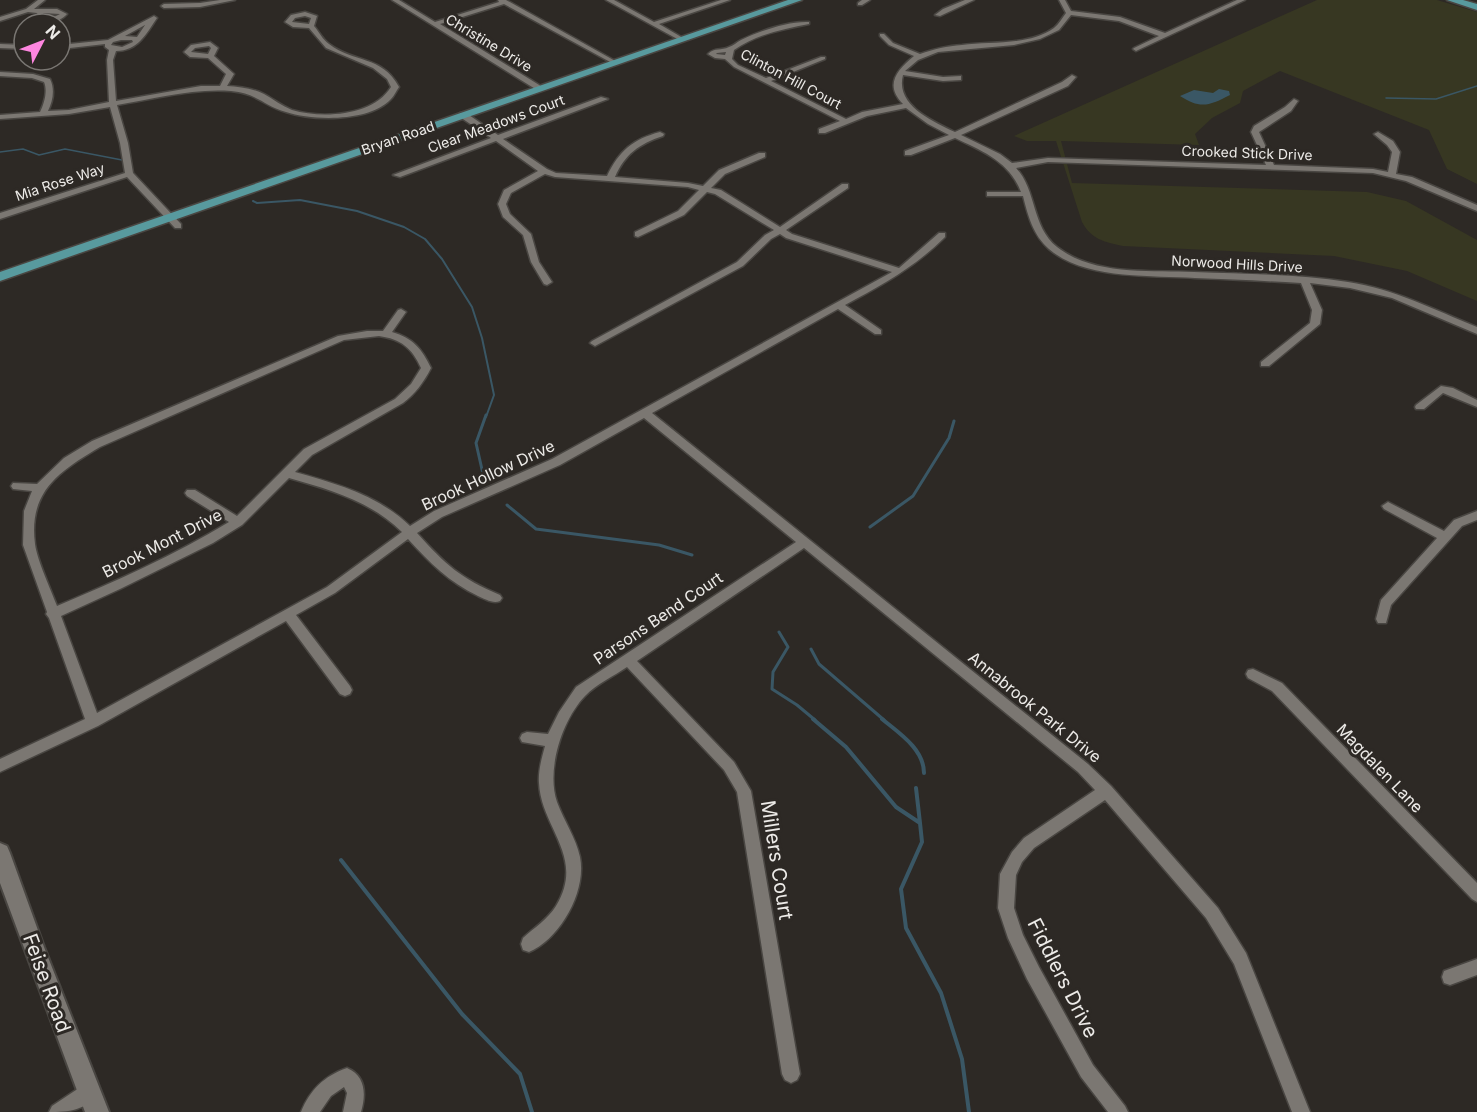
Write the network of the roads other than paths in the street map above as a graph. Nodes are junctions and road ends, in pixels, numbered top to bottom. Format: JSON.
{"nodes":[{"id":1,"x":42,"y":0,"type":"edge"},
{"id":2,"x":232,"y":0,"type":"edge"},
{"id":3,"x":395,"y":0,"type":"edge"},
{"id":4,"x":609,"y":0,"type":"edge"},
{"id":5,"x":694,"y":0,"type":"edge"},
{"id":6,"x":727,"y":0,"type":"edge"},
{"id":7,"x":797,"y":0,"type":"edge"},
{"id":8,"x":971,"y":0,"type":"edge"},
{"id":9,"x":1062,"y":0,"type":"edge"},
{"id":10,"x":1242,"y":0,"type":"edge"},
{"id":11,"x":1452,"y":0,"type":"edge"},
{"id":12,"x":503,"y":1,"type":"edge"},
{"id":13,"x":165,"y":3,"type":"edge"},
{"id":14,"x":707,"y":6,"type":"junction"},
{"id":15,"x":1477,"y":7,"type":"edge"},
{"id":16,"x":28,"y":10,"type":"junction"},
{"id":17,"x":36,"y":12,"type":"edge"},
{"id":18,"x":1069,"y":13,"type":"junction"},
{"id":19,"x":938,"y":15,"type":"dead end"},
{"id":20,"x":0,"y":18,"type":"edge"},
{"id":21,"x":154,"y":18,"type":"junction"},
{"id":22,"x":807,"y":23,"type":"dead end"},
{"id":23,"x":434,"y":24,"type":"junction"},
{"id":24,"x":653,"y":24,"type":"junction"},
{"id":25,"x":311,"y":26,"type":"dead end"},
{"id":26,"x":882,"y":35,"type":"dead end"},
{"id":27,"x":1164,"y":35,"type":"junction"},
{"id":28,"x":681,"y":39,"type":"junction"},
{"id":29,"x":137,"y":41,"type":"junction"},
{"id":30,"x":110,"y":45,"type":"junction"},
{"id":31,"x":72,"y":47,"type":"edge"},
{"id":32,"x":130,"y":47,"type":"junction"},
{"id":33,"x":1136,"y":49,"type":"dead end"},
{"id":34,"x":210,"y":56,"type":"dead end"},
{"id":35,"x":921,"y":57,"type":"junction"},
{"id":36,"x":823,"y":58,"type":"dead end"},
{"id":37,"x":614,"y":62,"type":"junction"},
{"id":38,"x":111,"y":66,"type":"junction"},
{"id":39,"x":900,"y":72,"type":"junction"},
{"id":40,"x":0,"y":74,"type":"edge"},
{"id":41,"x":1072,"y":77,"type":"dead end"},
{"id":42,"x":958,"y":78,"type":"dead end"},
{"id":43,"x":765,"y":81,"type":"junction"},
{"id":44,"x":223,"y":87,"type":"junction"},
{"id":45,"x":540,"y":88,"type":"junction"},
{"id":46,"x":604,"y":99,"type":"dead end"},
{"id":47,"x":1294,"y":101,"type":"dead end"},
{"id":48,"x":113,"y":105,"type":"junction"},
{"id":49,"x":906,"y":106,"type":"junction"},
{"id":50,"x":43,"y":112,"type":"junction"},
{"id":51,"x":463,"y":116,"type":"junction"},
{"id":52,"x":0,"y":117,"type":"edge"},
{"id":53,"x":845,"y":121,"type":"junction"},
{"id":54,"x":822,"y":131,"type":"dead end"},
{"id":55,"x":660,"y":134,"type":"dead end"},
{"id":56,"x":1378,"y":134,"type":"dead end"},
{"id":57,"x":956,"y":135,"type":"junction"},
{"id":58,"x":496,"y":138,"type":"junction"},
{"id":59,"x":908,"y":153,"type":"dead end"},
{"id":60,"x":762,"y":155,"type":"dead end"},
{"id":61,"x":1011,"y":166,"type":"junction"},
{"id":62,"x":1271,"y":167,"type":"junction"},
{"id":63,"x":544,"y":171,"type":"junction"},
{"id":64,"x":129,"y":174,"type":"junction"},
{"id":65,"x":1392,"y":174,"type":"junction"},
{"id":66,"x":397,"y":175,"type":"dead end"},
{"id":67,"x":610,"y":179,"type":"junction"},
{"id":68,"x":845,"y":186,"type":"dead end"},
{"id":69,"x":705,"y":188,"type":"junction"},
{"id":70,"x":990,"y":194,"type":"dead end"},
{"id":71,"x":1027,"y":194,"type":"junction"},
{"id":72,"x":1477,"y":208,"type":"edge"},
{"id":73,"x":0,"y":216,"type":"edge"},
{"id":74,"x":174,"y":222,"type":"junction"},
{"id":75,"x":779,"y":231,"type":"junction"},
{"id":76,"x":638,"y":234,"type":"dead end"},
{"id":77,"x":942,"y":235,"type":"dead end"},
{"id":78,"x":900,"y":271,"type":"junction"},
{"id":79,"x":0,"y":277,"type":"edge"},
{"id":80,"x":1304,"y":280,"type":"junction"},
{"id":81,"x":547,"y":282,"type":"dead end"},
{"id":82,"x":838,"y":305,"type":"junction"},
{"id":83,"x":400,"y":312,"type":"dead end"},
{"id":84,"x":1477,"y":331,"type":"edge"},
{"id":85,"x":878,"y":332,"type":"dead end"},
{"id":86,"x":386,"y":334,"type":"junction"},
{"id":87,"x":595,"y":343,"type":"dead end"},
{"id":88,"x":1265,"y":364,"type":"dead end"},
{"id":89,"x":1477,"y":404,"type":"edge"},
{"id":90,"x":1420,"y":406,"type":"dead end"},
{"id":91,"x":645,"y":413,"type":"junction"},
{"id":92,"x":287,"y":473,"type":"junction"},
{"id":93,"x":17,"y":486,"type":"dead end"},
{"id":94,"x":39,"y":488,"type":"junction"},
{"id":95,"x":190,"y":493,"type":"dead end"},
{"id":96,"x":1388,"y":506,"type":"dead end"},
{"id":97,"x":1477,"y":515,"type":"edge"},
{"id":98,"x":238,"y":522,"type":"junction"},
{"id":99,"x":409,"y":532,"type":"junction"},
{"id":100,"x":1444,"y":537,"type":"junction"},
{"id":101,"x":803,"y":543,"type":"junction"},
{"id":102,"x":496,"y":598,"type":"dead end"},
{"id":103,"x":52,"y":614,"type":"junction"},
{"id":104,"x":288,"y":614,"type":"junction"},
{"id":105,"x":1382,"y":620,"type":"dead end"},
{"id":106,"x":627,"y":659,"type":"junction"},
{"id":107,"x":1253,"y":674,"type":"dead end"},
{"id":108,"x":345,"y":690,"type":"dead end"},
{"id":109,"x":93,"y":722,"type":"junction"},
{"id":110,"x":527,"y":738,"type":"dead end"},
{"id":111,"x":552,"y":741,"type":"junction"},
{"id":112,"x":0,"y":766,"type":"edge"},
{"id":113,"x":1106,"y":791,"type":"junction"},
{"id":114,"x":0,"y":853,"type":"edge"},
{"id":115,"x":1477,"y":894,"type":"edge"},
{"id":116,"x":529,"y":944,"type":"dead end"},
{"id":117,"x":1477,"y":967,"type":"edge"},
{"id":118,"x":1450,"y":977,"type":"dead end"},
{"id":119,"x":791,"y":1074,"type":"dead end"},
{"id":120,"x":92,"y":1102,"type":"edge"},
{"id":121,"x":58,"y":1112,"type":"edge"},
{"id":122,"x":310,"y":1112,"type":"edge"},
{"id":123,"x":352,"y":1112,"type":"edge"},
{"id":124,"x":1119,"y":1112,"type":"edge"},
{"id":125,"x":1301,"y":1112,"type":"edge"}],
"edges":[{"from":1,"to":16,"type":"street"},
{"from":2,"to":13,"type":"street"},
{"from":3,"to":23,"type":"street","name":"Christine Drive"},
{"from":4,"to":24,"type":"street"},
{"from":5,"to":14,"type":"street"},
{"from":6,"to":14,"type":"street"},
{"from":7,"to":28,"type":"main road","name":"Bryan Road"},
{"from":8,"to":19,"type":"street"},
{"from":9,"to":18,"type":"street"},
{"from":10,"to":27,"type":"street"},
{"from":11,"to":15,"type":"main road"},
{"from":12,"to":23,"type":"street"},
{"from":12,"to":37,"type":"street"},
{"from":13,"to":21,"type":"street"},
{"from":14,"to":24,"type":"street"},
{"from":16,"to":17,"type":"street"},
{"from":16,"to":20,"type":"street"},
{"from":18,"to":27,"type":"street"},
{"from":18,"to":35,"type":"street"},
{"from":21,"to":29,"type":"street"},
{"from":21,"to":30,"type":"street"},
{"from":22,"to":43,"type":"street","name":"Clinton Hill Court"},
{"from":23,"to":45,"type":"street","name":"Christine Drive"},
{"from":24,"to":28,"type":"street"},
{"from":25,"to":44,"type":"street"},
{"from":26,"to":35,"type":"street"},
{"from":27,"to":33,"type":"street"},
{"from":28,"to":37,"type":"main road","name":"Bryan Road"},
{"from":29,"to":30,"type":"street"},
{"from":29,"to":32,"type":"street"},
{"from":30,"to":31,"type":"street"},
{"from":30,"to":32,"type":"street"},
{"from":30,"to":38,"type":"street"},
{"from":32,"to":38,"type":"street"},
{"from":34,"to":44,"type":"street"},
{"from":35,"to":39,"type":"street"},
{"from":36,"to":43,"type":"street"},
{"from":37,"to":45,"type":"main road","name":"Bryan Road"},
{"from":38,"to":48,"type":"street"},
{"from":39,"to":42,"type":"street"},
{"from":39,"to":49,"type":"street"},
{"from":40,"to":50,"type":"street"},
{"from":41,"to":57,"type":"street"},
{"from":43,"to":53,"type":"street","name":"Clinton Hill Court"},
{"from":44,"to":48,"type":"street"},
{"from":45,"to":51,"type":"main road","name":"Bryan Road"},
{"from":46,"to":58,"type":"street","name":"Clear Meadows Court"},
{"from":47,"to":62,"type":"street"},
{"from":48,"to":50,"type":"street"},
{"from":48,"to":64,"type":"street"},
{"from":49,"to":53,"type":"street"},
{"from":49,"to":57,"type":"street","name":"Norwood Hills Drive"},
{"from":50,"to":52,"type":"street"},
{"from":51,"to":58,"type":"street"},
{"from":51,"to":74,"type":"main road","name":"Bryan Road"},
{"from":53,"to":54,"type":"street"},
{"from":55,"to":67,"type":"street"},
{"from":56,"to":65,"type":"street"},
{"from":57,"to":59,"type":"street"},
{"from":57,"to":61,"type":"street","name":"Norwood Hills Drive"},
{"from":58,"to":63,"type":"street"},
{"from":58,"to":66,"type":"street","name":"Clear Meadows Court"},
{"from":60,"to":69,"type":"street"},
{"from":61,"to":62,"type":"street","name":"Crooked Stick Drive"},
{"from":61,"to":71,"type":"street","name":"Norwood Hills Drive"},
{"from":62,"to":65,"type":"street","name":"Crooked Stick Drive"},
{"from":63,"to":67,"type":"street"},
{"from":63,"to":81,"type":"street"},
{"from":64,"to":73,"type":"street","name":"Mia Rose Way"},
{"from":64,"to":74,"type":"street"},
{"from":65,"to":72,"type":"street","name":"Crooked Stick Drive"},
{"from":67,"to":69,"type":"street"},
{"from":68,"to":75,"type":"street"},
{"from":69,"to":75,"type":"street"},
{"from":69,"to":76,"type":"street"},
{"from":70,"to":71,"type":"street"},
{"from":71,"to":80,"type":"street","name":"Norwood Hills Drive"},
{"from":74,"to":79,"type":"main road","name":"Bryan Road"},
{"from":75,"to":78,"type":"street"},
{"from":75,"to":87,"type":"street"},
{"from":77,"to":78,"type":"street","name":"Brook Hollow Drive"},
{"from":78,"to":82,"type":"street","name":"Brook Hollow Drive"},
{"from":80,"to":84,"type":"street","name":"Norwood Hills Drive"},
{"from":80,"to":88,"type":"street"},
{"from":82,"to":85,"type":"street"},
{"from":82,"to":91,"type":"street","name":"Brook Hollow Drive"},
{"from":83,"to":86,"type":"street"},
{"from":86,"to":92,"type":"street","name":"Brook Mont Drive"},
{"from":86,"to":94,"type":"street","name":"Brook Mont Drive"},
{"from":89,"to":90,"type":"street"},
{"from":91,"to":99,"type":"street","name":"Brook Hollow Drive"},
{"from":91,"to":101,"type":"street","name":"Annabrook Park Drive"},
{"from":92,"to":98,"type":"street","name":"Brook Mont Drive"},
{"from":92,"to":99,"type":"street"},
{"from":93,"to":94,"type":"street"},
{"from":94,"to":103,"type":"street","name":"Brook Mont Drive"},
{"from":95,"to":98,"type":"street"},
{"from":96,"to":100,"type":"street"},
{"from":97,"to":100,"type":"street"},
{"from":98,"to":103,"type":"street","name":"Brook Mont Drive"},
{"from":99,"to":102,"type":"street"},
{"from":99,"to":104,"type":"street","name":"Brook Hollow Drive"},
{"from":100,"to":105,"type":"street"},
{"from":101,"to":106,"type":"street","name":"Parsons Bend Court"},
{"from":101,"to":113,"type":"street","name":"Annabrook Park Drive"},
{"from":103,"to":109,"type":"street","name":"Brook Mont Drive"},
{"from":104,"to":108,"type":"street"},
{"from":104,"to":109,"type":"street","name":"Brook Hollow Drive"},
{"from":106,"to":111,"type":"street","name":"Parsons Bend Court"},
{"from":106,"to":119,"type":"street","name":"Millers Court"},
{"from":107,"to":115,"type":"street","name":"Magdalen Lane"},
{"from":109,"to":112,"type":"street","name":"Brook Hollow Drive"},
{"from":110,"to":111,"type":"street"},
{"from":111,"to":116,"type":"street","name":"Parsons Bend Court"},
{"from":113,"to":124,"type":"street","name":"Fiddlers Drive"},
{"from":113,"to":125,"type":"street","name":"Annabrook Park Drive"},
{"from":114,"to":120,"type":"main road","name":"Feise Road"},
{"from":117,"to":118,"type":"street"},
{"from":120,"to":121,"type":"street"},
{"from":122,"to":123,"type":"street"}]}
